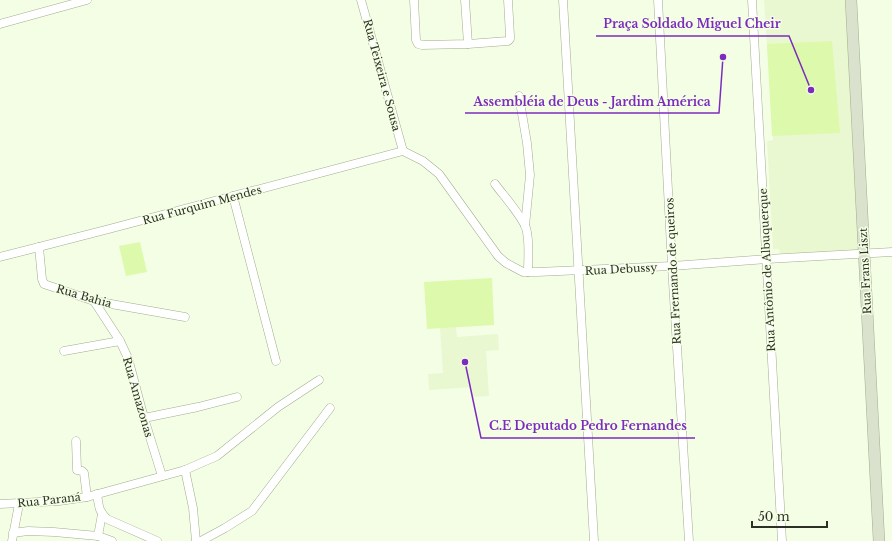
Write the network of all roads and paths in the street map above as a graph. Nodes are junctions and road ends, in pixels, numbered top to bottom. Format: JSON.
{"nodes":[{"id":1,"x":87,"y":0,"type":"edge"},
{"id":2,"x":362,"y":0,"type":"edge"},
{"id":3,"x":414,"y":0,"type":"edge"},
{"id":4,"x":465,"y":0,"type":"edge"},
{"id":5,"x":508,"y":0,"type":"edge"},
{"id":6,"x":564,"y":0,"type":"edge"},
{"id":7,"x":658,"y":0,"type":"edge"},
{"id":8,"x":752,"y":0,"type":"edge"},
{"id":9,"x":851,"y":0,"type":"edge"},
{"id":10,"x":0,"y":24,"type":"edge"},
{"id":11,"x":468,"y":44,"type":"junction"},
{"id":12,"x":519,"y":96,"type":"dead end"},
{"id":13,"x":403,"y":151,"type":"junction"},
{"id":14,"x":495,"y":184,"type":"dead end"},
{"id":15,"x":233,"y":196,"type":"junction"},
{"id":16,"x":525,"y":226,"type":"junction"},
{"id":17,"x":39,"y":247,"type":"junction"},
{"id":18,"x":892,"y":252,"type":"edge"},
{"id":19,"x":864,"y":254,"type":"junction"},
{"id":20,"x":0,"y":258,"type":"edge"},
{"id":21,"x":767,"y":259,"type":"junction"},
{"id":22,"x":672,"y":266,"type":"junction"},
{"id":23,"x":579,"y":271,"type":"junction"},
{"id":24,"x":528,"y":272,"type":"junction"},
{"id":25,"x":94,"y":300,"type":"junction"},
{"id":26,"x":185,"y":317,"type":"dead end"},
{"id":27,"x":120,"y":341,"type":"junction"},
{"id":28,"x":64,"y":351,"type":"dead end"},
{"id":29,"x":276,"y":361,"type":"dead end"},
{"id":30,"x":319,"y":380,"type":"dead end"},
{"id":31,"x":238,"y":397,"type":"dead end"},
{"id":32,"x":330,"y":408,"type":"dead end"},
{"id":33,"x":144,"y":418,"type":"junction"},
{"id":34,"x":76,"y":442,"type":"dead end"},
{"id":35,"x":185,"y":470,"type":"junction"},
{"id":36,"x":162,"y":476,"type":"junction"},
{"id":37,"x":97,"y":494,"type":"junction"},
{"id":38,"x":87,"y":496,"type":"junction"},
{"id":39,"x":0,"y":504,"type":"edge"},
{"id":40,"x":19,"y":504,"type":"junction"},
{"id":41,"x":102,"y":514,"type":"junction"},
{"id":42,"x":98,"y":536,"type":"junction"},
{"id":43,"x":13,"y":537,"type":"edge"},
{"id":44,"x":112,"y":541,"type":"edge"},
{"id":45,"x":157,"y":541,"type":"edge"},
{"id":46,"x":196,"y":541,"type":"edge"},
{"id":47,"x":201,"y":541,"type":"edge"},
{"id":48,"x":594,"y":541,"type":"edge"},
{"id":49,"x":689,"y":541,"type":"edge"},
{"id":50,"x":782,"y":541,"type":"edge"},
{"id":51,"x":879,"y":541,"type":"edge"}],
"edges":[{"from":1,"to":10,"type":"street"},
{"from":2,"to":13,"type":"street","name":"Rua Teixeira e Sousa"},
{"from":3,"to":11,"type":"street"},
{"from":4,"to":11,"type":"street"},
{"from":5,"to":11,"type":"street"},
{"from":6,"to":23,"type":"street"},
{"from":7,"to":22,"type":"street","name":"Rua Frernando de queiros"},
{"from":8,"to":21,"type":"street","name":"Rua Antônio de Albuquerque"},
{"from":9,"to":19,"type":"street","name":"Rua Frans Liszt"},
{"from":12,"to":16,"type":"street"},
{"from":13,"to":15,"type":"street","name":"Rua Furquim Mendes"},
{"from":13,"to":24,"type":"street","name":"Rua Debussy"},
{"from":14,"to":16,"type":"street"},
{"from":15,"to":17,"type":"street","name":"Rua Furquim Mendes"},
{"from":15,"to":29,"type":"street"},
{"from":16,"to":24,"type":"street"},
{"from":17,"to":20,"type":"street","name":"Rua Furquim Mendes"},
{"from":17,"to":25,"type":"street","name":"Rua Bahia"},
{"from":18,"to":19,"type":"street","name":"Rua Debussy"},
{"from":19,"to":21,"type":"street","name":"Rua Debussy"},
{"from":19,"to":51,"type":"street","name":"Rua Frans Liszt"},
{"from":21,"to":22,"type":"street","name":"Rua Debussy"},
{"from":21,"to":50,"type":"street","name":"Rua Antônio de Albuquerque"},
{"from":22,"to":23,"type":"street","name":"Rua Debussy"},
{"from":22,"to":49,"type":"street","name":"Rua Frernando de queiros"},
{"from":23,"to":24,"type":"street","name":"Rua Debussy"},
{"from":23,"to":48,"type":"street"},
{"from":25,"to":26,"type":"street","name":"Rua Bahia"},
{"from":25,"to":27,"type":"street","name":"Rua Amazonas"},
{"from":27,"to":28,"type":"street"},
{"from":27,"to":33,"type":"street","name":"Rua Amazonas"},
{"from":30,"to":35,"type":"street","name":"Rua Paraná"},
{"from":31,"to":33,"type":"street"},
{"from":32,"to":47,"type":"street"},
{"from":33,"to":36,"type":"street","name":"Rua Amazonas"},
{"from":34,"to":38,"type":"street"},
{"from":35,"to":36,"type":"street","name":"Rua Paraná"},
{"from":35,"to":46,"type":"street"},
{"from":36,"to":37,"type":"street","name":"Rua Paraná"},
{"from":37,"to":38,"type":"street","name":"Rua Paraná"},
{"from":37,"to":41,"type":"street"},
{"from":38,"to":40,"type":"street","name":"Rua Paraná"},
{"from":39,"to":40,"type":"street","name":"Rua Paraná"},
{"from":40,"to":43,"type":"street"},
{"from":41,"to":42,"type":"street"},
{"from":41,"to":45,"type":"street"},
{"from":42,"to":43,"type":"street"},
{"from":42,"to":44,"type":"street"}]}
